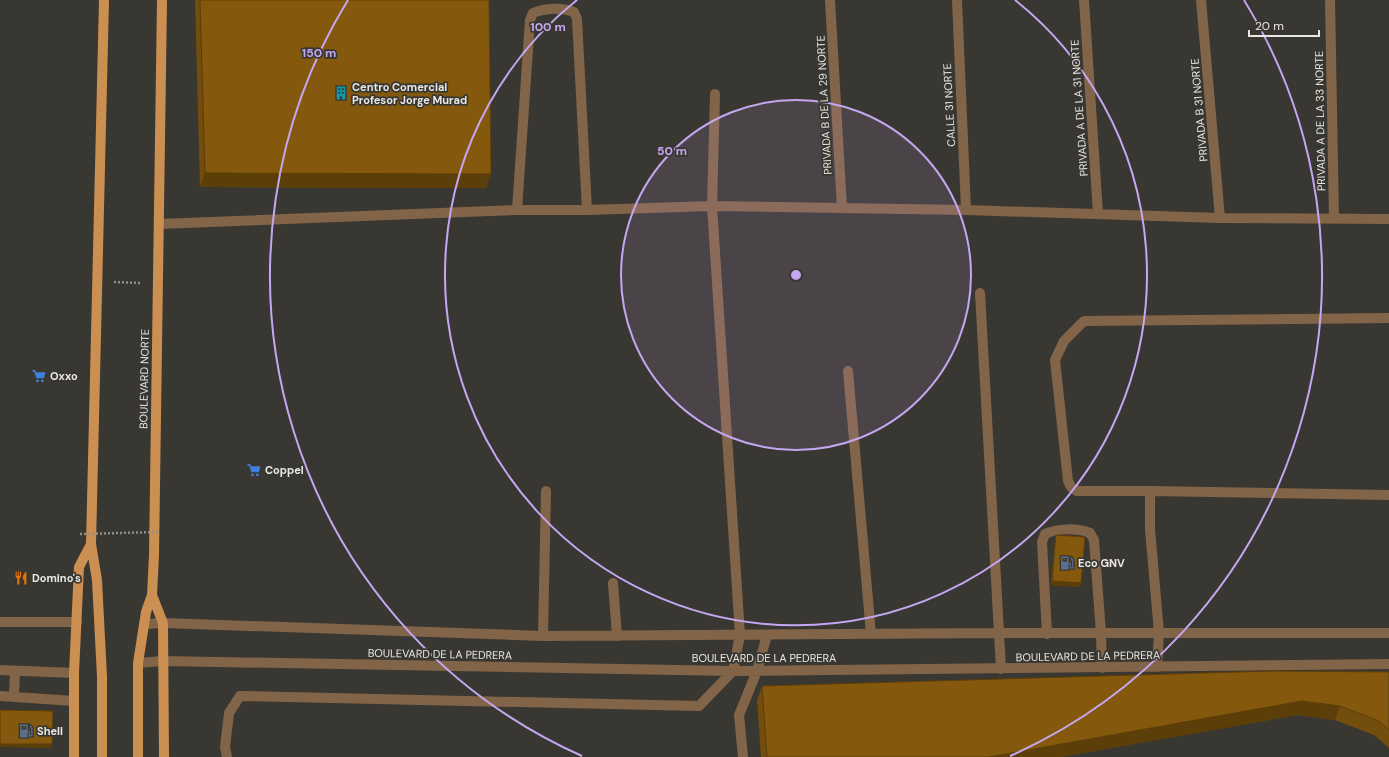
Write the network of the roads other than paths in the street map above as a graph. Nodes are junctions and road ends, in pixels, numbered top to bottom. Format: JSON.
{"nodes":[{"id":1,"x":104,"y":0,"type":"edge"},
{"id":2,"x":162,"y":0,"type":"edge"},
{"id":3,"x":830,"y":0,"type":"edge"},
{"id":4,"x":957,"y":0,"type":"edge"},
{"id":5,"x":1084,"y":0,"type":"edge"},
{"id":6,"x":1201,"y":0,"type":"edge"},
{"id":7,"x":1330,"y":0,"type":"edge"},
{"id":8,"x":715,"y":94,"type":"dead end"},
{"id":9,"x":712,"y":206,"type":"junction"},
{"id":10,"x":842,"y":208,"type":"junction"},
{"id":11,"x":517,"y":210,"type":"junction"},
{"id":12,"x":587,"y":210,"type":"junction"},
{"id":13,"x":966,"y":210,"type":"junction"},
{"id":14,"x":1098,"y":214,"type":"junction"},
{"id":15,"x":1220,"y":218,"type":"junction"},
{"id":16,"x":1334,"y":218,"type":"junction"},
{"id":17,"x":1389,"y":219,"type":"edge"},
{"id":18,"x":160,"y":224,"type":"junction"},
{"id":19,"x":980,"y":293,"type":"dead end"},
{"id":20,"x":1389,"y":318,"type":"edge"},
{"id":21,"x":848,"y":371,"type":"dead end"},
{"id":22,"x":546,"y":491,"type":"dead end"},
{"id":23,"x":1150,"y":491,"type":"junction"},
{"id":24,"x":1389,"y":495,"type":"edge"},
{"id":25,"x":91,"y":544,"type":"junction"},
{"id":26,"x":613,"y":583,"type":"dead end"},
{"id":27,"x":152,"y":595,"type":"junction"},
{"id":28,"x":0,"y":622,"type":"edge"},
{"id":29,"x":77,"y":622,"type":"junction"},
{"id":30,"x":163,"y":623,"type":"junction"},
{"id":31,"x":144,"y":624,"type":"junction"},
{"id":32,"x":999,"y":633,"type":"junction"},
{"id":33,"x":1101,"y":633,"type":"junction"},
{"id":34,"x":1159,"y":633,"type":"junction"},
{"id":35,"x":1389,"y":633,"type":"edge"},
{"id":36,"x":871,"y":634,"type":"junction"},
{"id":37,"x":1047,"y":634,"type":"junction"},
{"id":38,"x":740,"y":635,"type":"junction"},
{"id":39,"x":767,"y":635,"type":"junction"},
{"id":40,"x":543,"y":636,"type":"junction"},
{"id":41,"x":618,"y":636,"type":"junction"},
{"id":42,"x":163,"y":661,"type":"junction"},
{"id":43,"x":138,"y":663,"type":"junction"},
{"id":44,"x":1389,"y":664,"type":"edge"},
{"id":45,"x":1157,"y":667,"type":"junction"},
{"id":46,"x":1102,"y":668,"type":"junction"},
{"id":47,"x":1001,"y":669,"type":"junction"},
{"id":48,"x":0,"y":670,"type":"edge"},
{"id":49,"x":15,"y":671,"type":"junction"},
{"id":50,"x":733,"y":671,"type":"junction"},
{"id":51,"x":757,"y":671,"type":"junction"},
{"id":52,"x":74,"y":674,"type":"junction"},
{"id":53,"x":0,"y":696,"type":"edge"},
{"id":54,"x":14,"y":697,"type":"junction"},
{"id":55,"x":74,"y":701,"type":"junction"},
{"id":56,"x":74,"y":757,"type":"edge"},
{"id":57,"x":102,"y":757,"type":"edge"},
{"id":58,"x":138,"y":757,"type":"edge"},
{"id":59,"x":164,"y":757,"type":"edge"},
{"id":60,"x":227,"y":757,"type":"edge"},
{"id":61,"x":743,"y":757,"type":"edge"}],
"edges":[{"from":1,"to":25,"type":"main road"},
{"from":2,"to":18,"type":"main road","name":"BOULEVARD NORTE"},
{"from":3,"to":10,"type":"street","name":"PRIVADA B DE LA 29 NORTE"},
{"from":4,"to":13,"type":"street","name":"CALLE 31 NORTE"},
{"from":5,"to":14,"type":"street","name":"PRIVADA A DE LA 31 NORTE"},
{"from":6,"to":15,"type":"street","name":"PRIVADA B 31 NORTE"},
{"from":7,"to":16,"type":"street","name":"PRIVADA A DE LA 33 NORTE"},
{"from":8,"to":9,"type":"street"},
{"from":9,"to":10,"type":"street"},
{"from":9,"to":12,"type":"street"},
{"from":9,"to":38,"type":"street"},
{"from":10,"to":13,"type":"street"},
{"from":11,"to":12,"type":"street"},
{"from":11,"to":12,"type":"street"},
{"from":11,"to":18,"type":"street"},
{"from":13,"to":14,"type":"street"},
{"from":14,"to":15,"type":"street"},
{"from":15,"to":16,"type":"street"},
{"from":16,"to":17,"type":"street"},
{"from":18,"to":27,"type":"main road","name":"BOULEVARD NORTE"},
{"from":19,"to":32,"type":"street"},
{"from":20,"to":23,"type":"street"},
{"from":21,"to":36,"type":"street"},
{"from":22,"to":40,"type":"street"},
{"from":23,"to":24,"type":"street"},
{"from":23,"to":34,"type":"street"},
{"from":25,"to":29,"type":"main road"},
{"from":25,"to":57,"type":"main road"},
{"from":26,"to":41,"type":"street"},
{"from":27,"to":30,"type":"main road"},
{"from":27,"to":31,"type":"main road","name":"BOULEVARD NORTE"},
{"from":28,"to":29,"type":"street"},
{"from":29,"to":52,"type":"main road"},
{"from":30,"to":31,"type":"street","name":"BOULEVARD DE LA PEDRERA"},
{"from":30,"to":40,"type":"street","name":"BOULEVARD DE LA PEDRERA"},
{"from":30,"to":42,"type":"main road"},
{"from":31,"to":43,"type":"main road","name":"BOULEVARD NORTE"},
{"from":32,"to":36,"type":"street","name":"BOULEVARD DE LA PEDRERA"},
{"from":32,"to":37,"type":"street","name":"BOULEVARD DE LA PEDRERA"},
{"from":32,"to":47,"type":"street"},
{"from":33,"to":34,"type":"street","name":"BOULEVARD DE LA PEDRERA"},
{"from":33,"to":37,"type":"street","name":"BOULEVARD DE LA PEDRERA"},
{"from":33,"to":37,"type":"street"},
{"from":33,"to":46,"type":"street"},
{"from":34,"to":35,"type":"street","name":"BOULEVARD DE LA PEDRERA"},
{"from":34,"to":45,"type":"street"},
{"from":36,"to":39,"type":"street","name":"BOULEVARD DE LA PEDRERA"},
{"from":38,"to":39,"type":"street","name":"BOULEVARD DE LA PEDRERA"},
{"from":38,"to":41,"type":"street","name":"BOULEVARD DE LA PEDRERA"},
{"from":38,"to":50,"type":"street"},
{"from":39,"to":51,"type":"street"},
{"from":40,"to":41,"type":"street","name":"BOULEVARD DE LA PEDRERA"},
{"from":42,"to":43,"type":"street","name":"BOULEVARD DE LA PEDRERA"},
{"from":42,"to":50,"type":"street","name":"BOULEVARD DE LA PEDRERA"},
{"from":42,"to":59,"type":"main road"},
{"from":43,"to":58,"type":"main road","name":"BOULEVARD NORTE"},
{"from":44,"to":45,"type":"street","name":"BOULEVARD DE LA PEDRERA"},
{"from":45,"to":46,"type":"street","name":"BOULEVARD DE LA PEDRERA"},
{"from":46,"to":47,"type":"street","name":"BOULEVARD DE LA PEDRERA"},
{"from":47,"to":51,"type":"street","name":"BOULEVARD DE LA PEDRERA"},
{"from":48,"to":49,"type":"street"},
{"from":49,"to":52,"type":"street"},
{"from":49,"to":54,"type":"street"},
{"from":50,"to":51,"type":"street","name":"BOULEVARD DE LA PEDRERA"},
{"from":50,"to":60,"type":"street"},
{"from":51,"to":61,"type":"street"},
{"from":52,"to":55,"type":"main road"},
{"from":53,"to":54,"type":"street"},
{"from":54,"to":55,"type":"street"},
{"from":55,"to":56,"type":"main road"}]}
